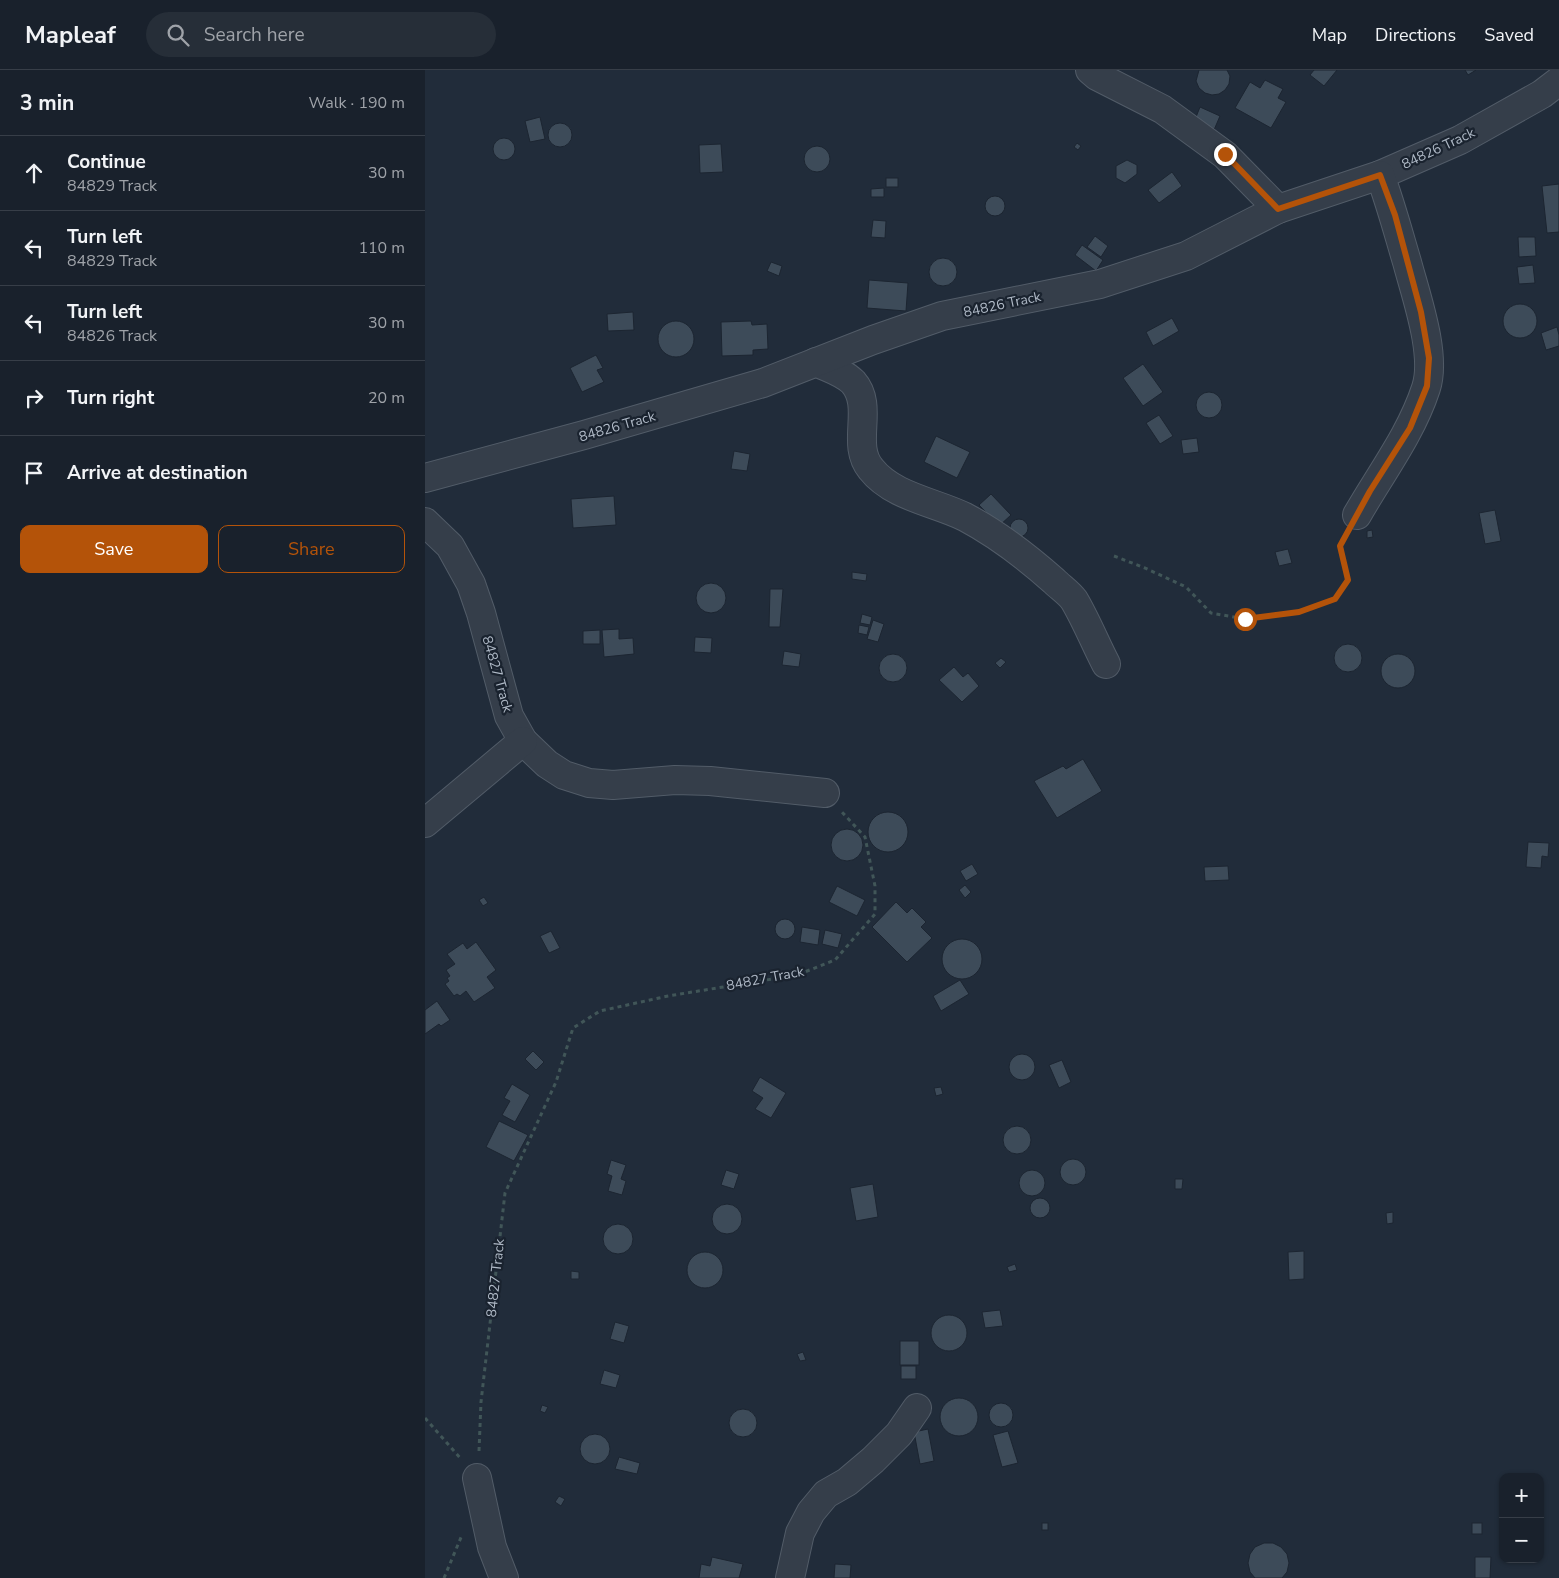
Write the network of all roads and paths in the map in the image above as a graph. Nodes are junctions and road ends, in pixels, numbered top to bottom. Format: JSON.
{"nodes":[{"id":1,"x":1090,"y":70,"type":"edge"},
{"id":2,"x":1559,"y":81,"type":"edge"},
{"id":3,"x":1380,"y":175,"type":"junction"},
{"id":4,"x":1278,"y":209,"type":"junction"},
{"id":5,"x":816,"y":362,"type":"junction"},
{"id":6,"x":425,"y":478,"type":"edge"},
{"id":7,"x":1357,"y":515,"type":"joint"},
{"id":8,"x":425,"y":522,"type":"edge"},
{"id":9,"x":1115,"y":556,"type":"dead end"},
{"id":10,"x":1106,"y":664,"type":"dead end"},
{"id":11,"x":523,"y":741,"type":"junction"},
{"id":12,"x":825,"y":793,"type":"joint"},
{"id":13,"x":425,"y":823,"type":"edge"},
{"id":14,"x":917,"y":1408,"type":"dead end"},
{"id":15,"x":425,"y":1418,"type":"edge"},
{"id":16,"x":477,"y":1478,"type":"junction"},
{"id":17,"x":462,"y":1534,"type":"dead end"},
{"id":18,"x":444,"y":1578,"type":"edge"},
{"id":19,"x":503,"y":1578,"type":"edge"},
{"id":20,"x":790,"y":1578,"type":"edge"}],
"edges":[{"from":1,"to":4,"type":"street"},
{"from":2,"to":3,"type":"street","name":"84826 Track"},
{"from":3,"to":4,"type":"street","name":"84826 Track"},
{"from":3,"to":7,"type":"street"},
{"from":4,"to":5,"type":"street","name":"84826 Track"},
{"from":5,"to":6,"type":"street","name":"84826 Track"},
{"from":5,"to":10,"type":"street"},
{"from":7,"to":9,"type":"path"},
{"from":8,"to":11,"type":"street","name":"84827 Track"},
{"from":11,"to":12,"type":"street","name":"84827 Track"},
{"from":11,"to":13,"type":"street"},
{"from":12,"to":16,"type":"path","name":"84827 Track"},
{"from":14,"to":20,"type":"street"},
{"from":15,"to":16,"type":"path"},
{"from":16,"to":19,"type":"street"},
{"from":17,"to":18,"type":"path"}]}
